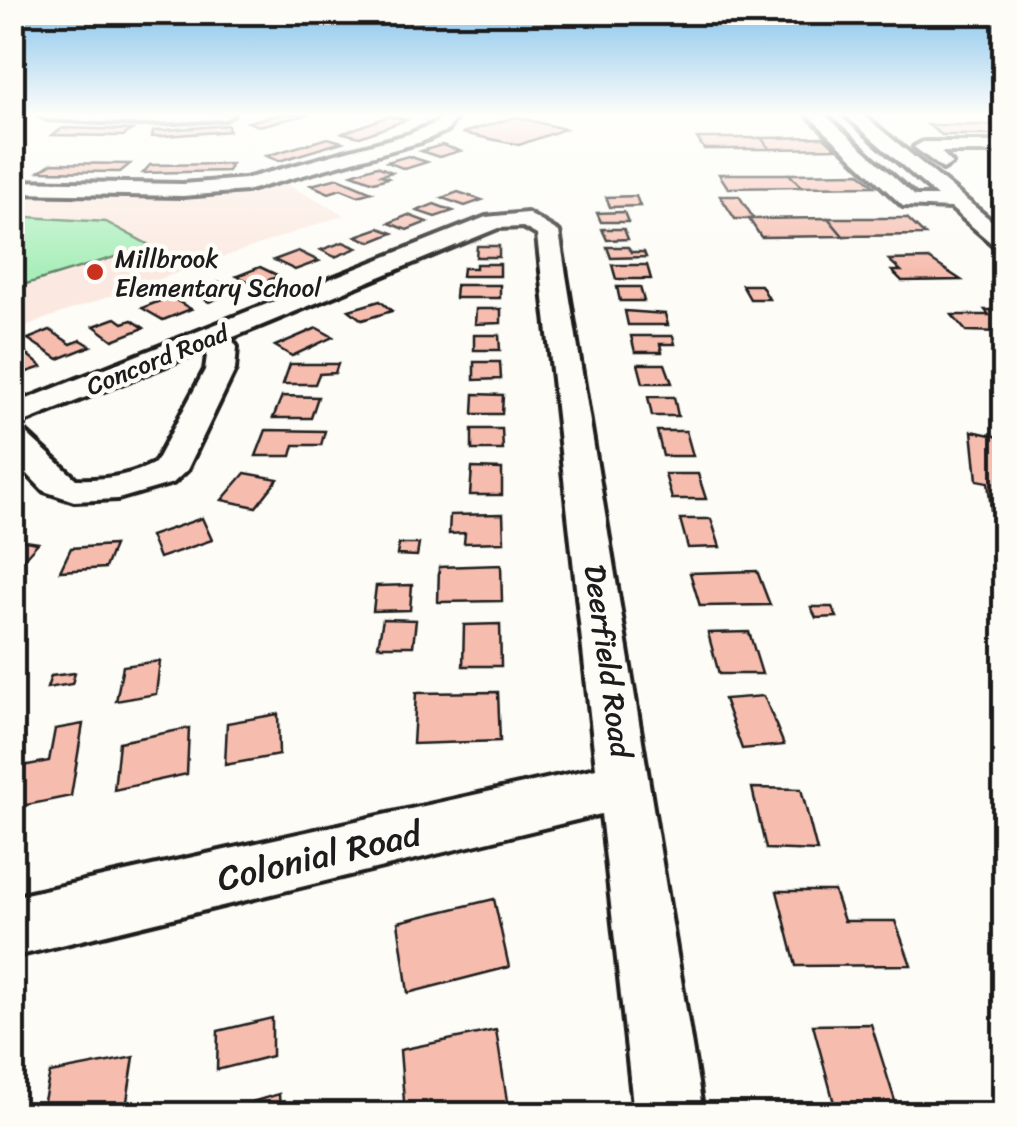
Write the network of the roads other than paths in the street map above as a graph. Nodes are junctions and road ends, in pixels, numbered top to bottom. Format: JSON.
{"nodes":[{"id":1,"x":310,"y":167,"type":"edge"},
{"id":2,"x":872,"y":167,"type":"edge"},
{"id":3,"x":915,"y":167,"type":"edge"},
{"id":4,"x":12,"y":187,"type":"edge"},
{"id":5,"x":957,"y":202,"type":"junction"},
{"id":6,"x":527,"y":220,"type":"joint"},
{"id":7,"x":1004,"y":242,"type":"edge"},
{"id":8,"x":214,"y":336,"type":"junction"},
{"id":9,"x":12,"y":418,"type":"edge"},
{"id":10,"x":12,"y":438,"type":"edge"},
{"id":11,"x":625,"y":785,"type":"junction"},
{"id":12,"x":12,"y":927,"type":"edge"},
{"id":13,"x":670,"y":1114,"type":"edge"}],
"edges":[{"from":1,"to":4,"type":"street"},
{"from":2,"to":5,"type":"street"},
{"from":3,"to":5,"type":"street"},
{"from":5,"to":7,"type":"street"},
{"from":6,"to":8,"type":"street","name":"Concord Road"},
{"from":6,"to":11,"type":"street","name":"Deerfield Road"},
{"from":8,"to":9,"type":"street","name":"Concord Road"},
{"from":8,"to":10,"type":"street"},
{"from":11,"to":12,"type":"street","name":"Colonial Road"},
{"from":11,"to":13,"type":"street","name":"Deerfield Road"}]}
